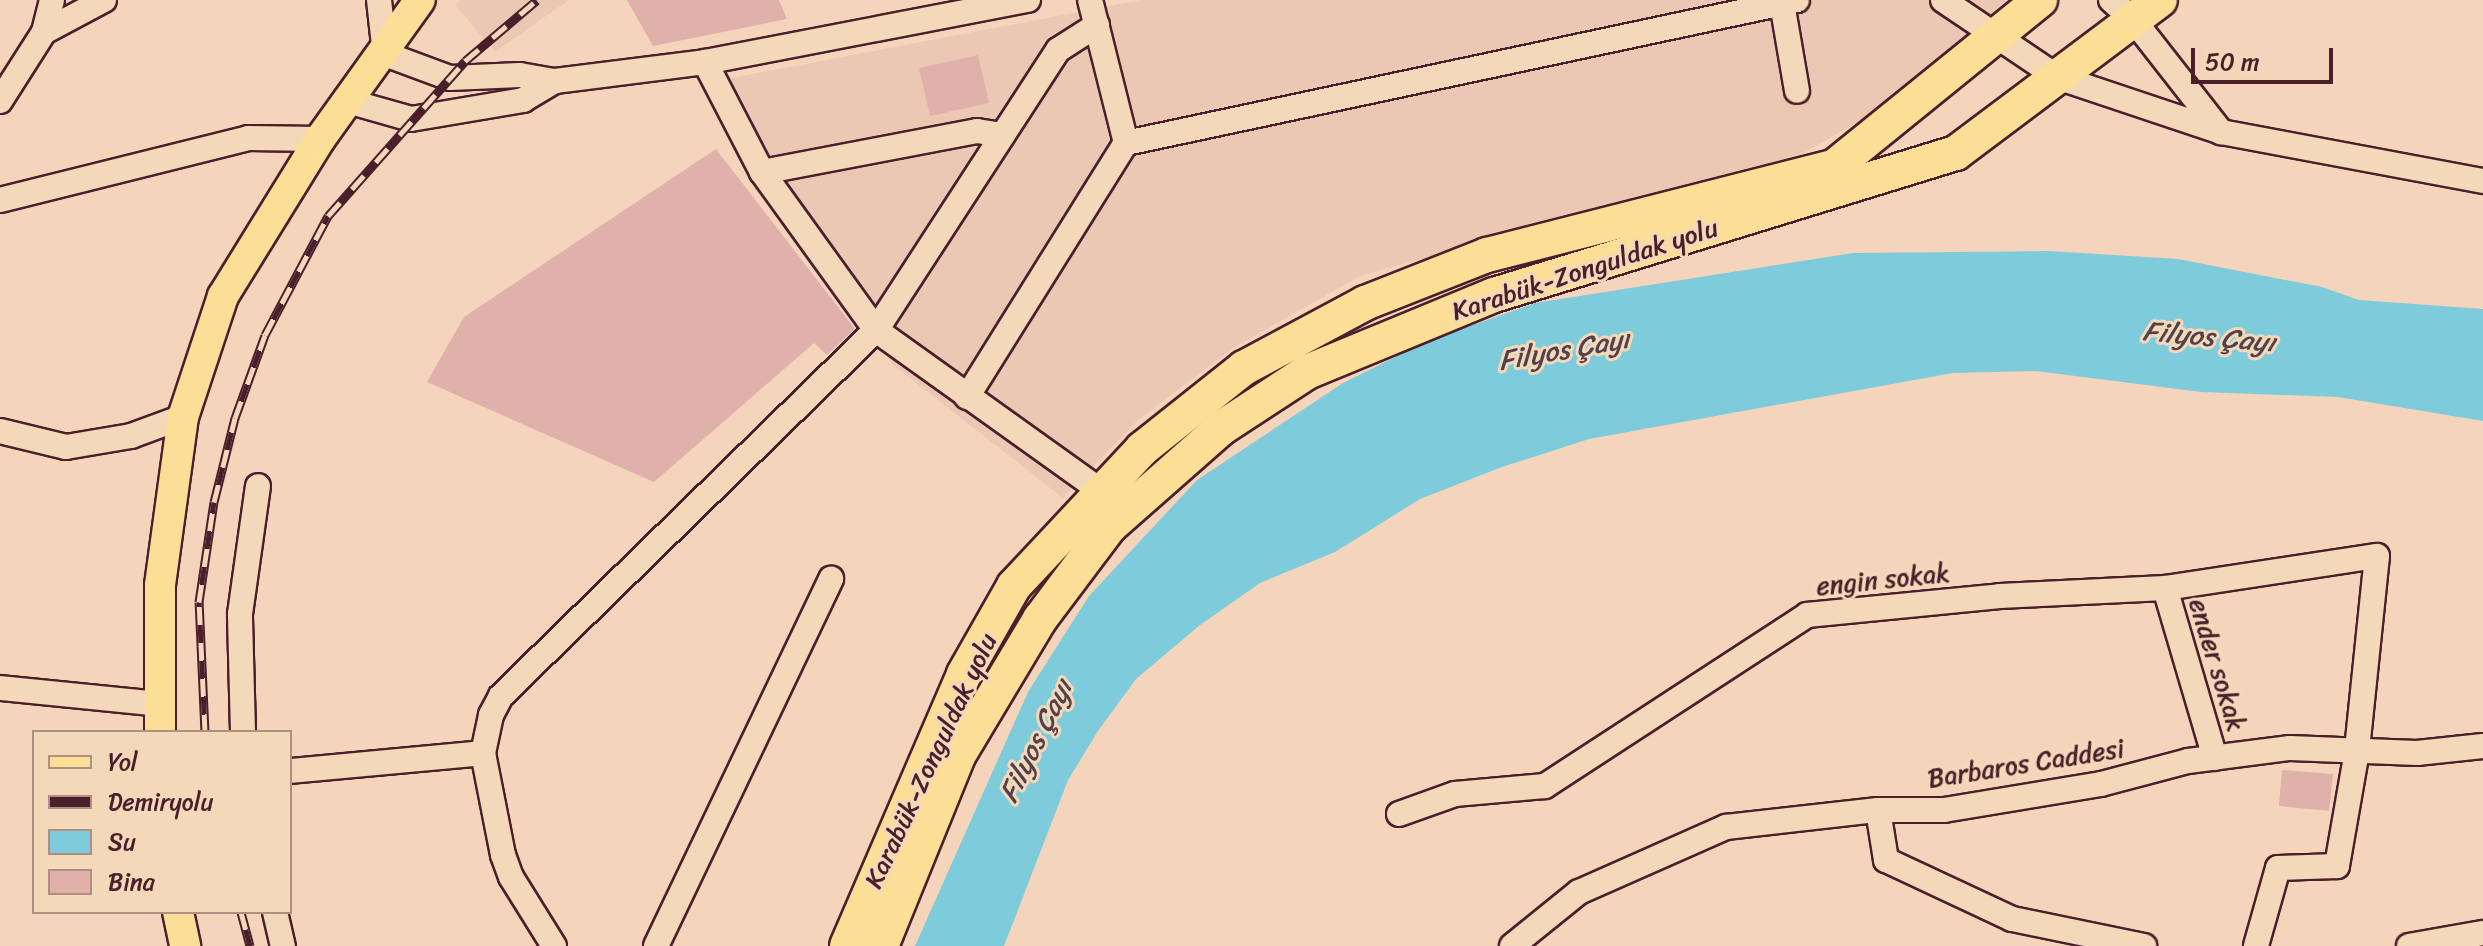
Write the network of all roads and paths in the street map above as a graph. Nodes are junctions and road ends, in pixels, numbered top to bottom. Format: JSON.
{"nodes":[{"id":1,"x":52,"y":0,"type":"edge"},
{"id":2,"x":104,"y":0,"type":"edge"},
{"id":3,"x":361,"y":0,"type":"edge"},
{"id":4,"x":420,"y":0,"type":"edge"},
{"id":5,"x":1028,"y":0,"type":"edge"},
{"id":6,"x":1090,"y":0,"type":"edge"},
{"id":7,"x":1943,"y":0,"type":"edge"},
{"id":8,"x":2040,"y":0,"type":"edge"},
{"id":9,"x":1790,"y":2,"type":"edge"},
{"id":10,"x":2134,"y":6,"type":"edge"},
{"id":11,"x":380,"y":11,"type":"edge"},
{"id":12,"x":1097,"y":25,"type":"junction"},
{"id":13,"x":44,"y":32,"type":"junction"},
{"id":14,"x":2000,"y":36,"type":"junction"},
{"id":15,"x":385,"y":54,"type":"junction"},
{"id":16,"x":705,"y":62,"type":"junction"},
{"id":17,"x":2057,"y":77,"type":"junction"},
{"id":18,"x":555,"y":81,"type":"junction"},
{"id":19,"x":1797,"y":91,"type":"dead end"},
{"id":20,"x":0,"y":101,"type":"edge"},
{"id":21,"x":351,"y":102,"type":"junction"},
{"id":22,"x":2221,"y":132,"type":"junction"},
{"id":23,"x":1003,"y":135,"type":"junction"},
{"id":24,"x":320,"y":139,"type":"junction"},
{"id":25,"x":1126,"y":143,"type":"junction"},
{"id":26,"x":762,"y":172,"type":"junction"},
{"id":27,"x":2483,"y":181,"type":"edge"},
{"id":28,"x":0,"y":200,"type":"edge"},
{"id":29,"x":876,"y":330,"type":"junction"},
{"id":30,"x":967,"y":397,"type":"junction"},
{"id":31,"x":183,"y":417,"type":"junction"},
{"id":32,"x":0,"y":431,"type":"edge"},
{"id":33,"x":258,"y":486,"type":"dead end"},
{"id":34,"x":1102,"y":492,"type":"junction"},
{"id":35,"x":831,"y":579,"type":"dead end"},
{"id":36,"x":2165,"y":588,"type":"junction"},
{"id":37,"x":0,"y":688,"type":"edge"},
{"id":38,"x":159,"y":718,"type":"edge"},
{"id":39,"x":243,"y":730,"type":"edge"},
{"id":40,"x":2483,"y":746,"type":"edge"},
{"id":41,"x":2357,"y":751,"type":"junction"},
{"id":42,"x":483,"y":753,"type":"junction"},
{"id":43,"x":2215,"y":758,"type":"junction"},
{"id":44,"x":292,"y":771,"type":"edge"},
{"id":45,"x":1878,"y":810,"type":"junction"},
{"id":46,"x":1399,"y":814,"type":"dead end"},
{"id":47,"x":178,"y":914,"type":"edge"},
{"id":48,"x":275,"y":914,"type":"edge"},
{"id":49,"x":2483,"y":933,"type":"edge"},
{"id":50,"x":185,"y":946,"type":"edge"},
{"id":51,"x":283,"y":946,"type":"edge"},
{"id":52,"x":554,"y":946,"type":"edge"},
{"id":53,"x":656,"y":946,"type":"edge"},
{"id":54,"x":847,"y":946,"type":"edge"},
{"id":55,"x":881,"y":946,"type":"edge"},
{"id":56,"x":1512,"y":946,"type":"edge"},
{"id":57,"x":2144,"y":946,"type":"edge"},
{"id":58,"x":2256,"y":946,"type":"edge"},
{"id":59,"x":2409,"y":946,"type":"edge"}],
"edges":[{"from":1,"to":13,"type":"street"},
{"from":2,"to":13,"type":"street"},
{"from":3,"to":11,"type":"street"},
{"from":4,"to":15,"type":"main road"},
{"from":5,"to":16,"type":"street"},
{"from":6,"to":12,"type":"street"},
{"from":7,"to":14,"type":"street"},
{"from":8,"to":14,"type":"highway","name":"Karabük-Zonguldak yolu"},
{"from":9,"to":19,"type":"street"},
{"from":9,"to":25,"type":"street"},
{"from":10,"to":17,"type":"highway","name":"Karabük-Zonguldak yolu"},
{"from":10,"to":22,"type":"street"},
{"from":11,"to":15,"type":"street"},
{"from":12,"to":23,"type":"street"},
{"from":12,"to":25,"type":"street"},
{"from":13,"to":20,"type":"street"},
{"from":14,"to":17,"type":"street"},
{"from":14,"to":34,"type":"highway","name":"Karabük-Zonguldak yolu"},
{"from":15,"to":18,"type":"street"},
{"from":15,"to":21,"type":"main road"},
{"from":16,"to":18,"type":"street"},
{"from":16,"to":26,"type":"street"},
{"from":17,"to":22,"type":"street"},
{"from":17,"to":55,"type":"highway","name":"Karabük-Zonguldak yolu"},
{"from":18,"to":21,"type":"street"},
{"from":21,"to":24,"type":"main road"},
{"from":22,"to":27,"type":"street"},
{"from":23,"to":26,"type":"street"},
{"from":23,"to":29,"type":"street"},
{"from":24,"to":28,"type":"street"},
{"from":24,"to":31,"type":"main road"},
{"from":25,"to":30,"type":"street"},
{"from":26,"to":29,"type":"street"},
{"from":29,"to":30,"type":"street"},
{"from":29,"to":42,"type":"street"},
{"from":30,"to":34,"type":"street"},
{"from":31,"to":32,"type":"street"},
{"from":31,"to":38,"type":"main road"},
{"from":33,"to":39,"type":"street"},
{"from":34,"to":54,"type":"highway","name":"Karabük-Zonguldak yolu"},
{"from":35,"to":53,"type":"street"},
{"from":36,"to":41,"type":"street","name":"engin sokak"},
{"from":36,"to":43,"type":"street","name":"ender sokak"},
{"from":36,"to":46,"type":"street","name":"engin sokak"},
{"from":37,"to":38,"type":"street"},
{"from":40,"to":41,"type":"street","name":"Barbaros Caddesi"},
{"from":41,"to":43,"type":"street","name":"Barbaros Caddesi"},
{"from":41,"to":58,"type":"street"},
{"from":42,"to":44,"type":"street"},
{"from":42,"to":52,"type":"street"},
{"from":43,"to":45,"type":"street","name":"Barbaros Caddesi"},
{"from":45,"to":56,"type":"street","name":"Barbaros Caddesi"},
{"from":45,"to":57,"type":"street"},
{"from":47,"to":50,"type":"main road"},
{"from":48,"to":51,"type":"street"},
{"from":49,"to":59,"type":"street"}]}
